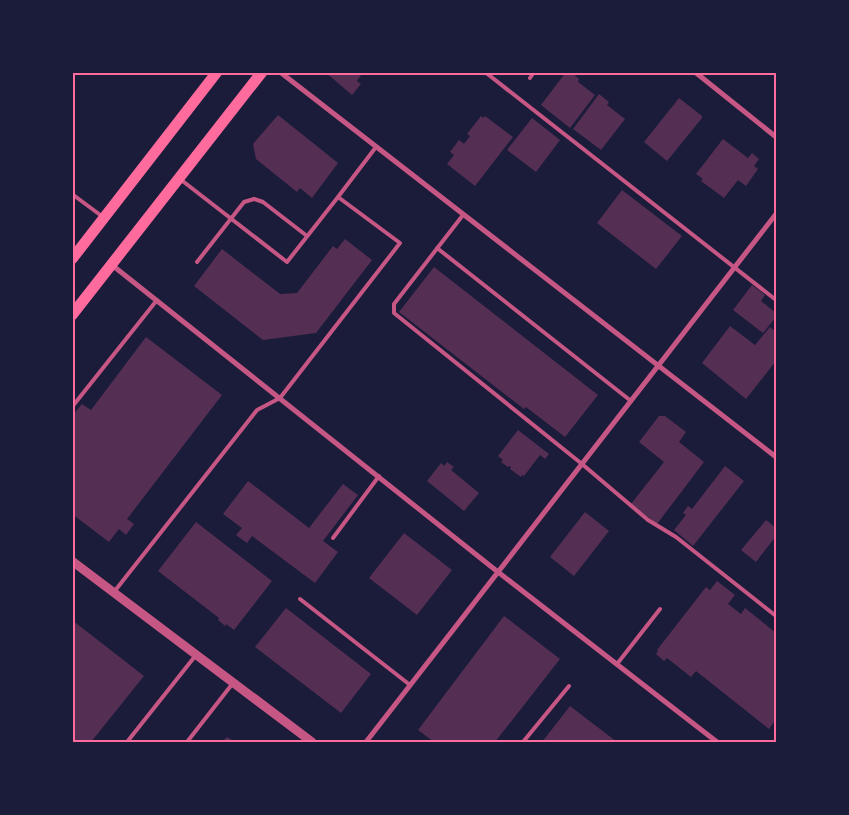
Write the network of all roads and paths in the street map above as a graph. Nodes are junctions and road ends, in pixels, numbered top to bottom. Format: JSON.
{"nodes":[{"id":1,"x":217,"y":72,"type":"edge"},
{"id":2,"x":262,"y":72,"type":"edge"},
{"id":3,"x":280,"y":72,"type":"edge"},
{"id":4,"x":485,"y":72,"type":"edge"},
{"id":5,"x":534,"y":72,"type":"edge"},
{"id":6,"x":695,"y":72,"type":"edge"},
{"id":7,"x":530,"y":78,"type":"dead end"},
{"id":8,"x":776,"y":137,"type":"edge"},
{"id":9,"x":376,"y":147,"type":"junction"},
{"id":10,"x":180,"y":178,"type":"junction"},
{"id":11,"x":72,"y":194,"type":"edge"},
{"id":12,"x":338,"y":197,"type":"junction"},
{"id":13,"x":463,"y":214,"type":"junction"},
{"id":14,"x":776,"y":214,"type":"edge"},
{"id":15,"x":104,"y":218,"type":"junction"},
{"id":16,"x":231,"y":219,"type":"junction"},
{"id":17,"x":307,"y":236,"type":"junction"},
{"id":18,"x":437,"y":248,"type":"junction"},
{"id":19,"x":72,"y":259,"type":"edge"},
{"id":20,"x":197,"y":262,"type":"dead end"},
{"id":21,"x":112,"y":264,"type":"junction"},
{"id":22,"x":735,"y":268,"type":"junction"},
{"id":23,"x":157,"y":300,"type":"junction"},
{"id":24,"x":776,"y":300,"type":"edge"},
{"id":25,"x":72,"y":315,"type":"edge"},
{"id":26,"x":658,"y":366,"type":"junction"},
{"id":27,"x":280,"y":398,"type":"junction"},
{"id":28,"x":631,"y":401,"type":"junction"},
{"id":29,"x":72,"y":406,"type":"edge"},
{"id":30,"x":776,"y":457,"type":"edge"},
{"id":31,"x":582,"y":464,"type":"junction"},
{"id":32,"x":379,"y":476,"type":"junction"},
{"id":33,"x":334,"y":538,"type":"dead end"},
{"id":34,"x":72,"y":561,"type":"edge"},
{"id":35,"x":498,"y":572,"type":"junction"},
{"id":36,"x":114,"y":592,"type":"junction"},
{"id":37,"x":300,"y":599,"type":"dead end"},
{"id":38,"x":660,"y":609,"type":"dead end"},
{"id":39,"x":776,"y":616,"type":"edge"},
{"id":40,"x":196,"y":655,"type":"junction"},
{"id":41,"x":617,"y":664,"type":"junction"},
{"id":42,"x":233,"y":683,"type":"junction"},
{"id":43,"x":410,"y":685,"type":"junction"},
{"id":44,"x":569,"y":686,"type":"dead end"},
{"id":45,"x":127,"y":742,"type":"edge"},
{"id":46,"x":187,"y":742,"type":"edge"},
{"id":47,"x":312,"y":742,"type":"edge"},
{"id":48,"x":366,"y":742,"type":"edge"},
{"id":49,"x":523,"y":742,"type":"edge"},
{"id":50,"x":717,"y":742,"type":"edge"}],
"edges":[{"from":1,"to":15,"type":"main road"},
{"from":2,"to":10,"type":"main road"},
{"from":3,"to":9,"type":"street"},
{"from":4,"to":22,"type":"lane"},
{"from":5,"to":7,"type":"lane"},
{"from":6,"to":8,"type":"street"},
{"from":9,"to":12,"type":"lane"},
{"from":9,"to":13,"type":"street"},
{"from":10,"to":16,"type":"lane"},
{"from":10,"to":21,"type":"main road"},
{"from":11,"to":15,"type":"lane"},
{"from":12,"to":17,"type":"lane"},
{"from":12,"to":27,"type":"lane"},
{"from":13,"to":18,"type":"lane"},
{"from":13,"to":26,"type":"street"},
{"from":14,"to":22,"type":"street"},
{"from":15,"to":19,"type":"main road"},
{"from":16,"to":17,"type":"lane"},
{"from":16,"to":17,"type":"lane"},
{"from":16,"to":20,"type":"lane"},
{"from":18,"to":28,"type":"lane"},
{"from":18,"to":31,"type":"lane"},
{"from":21,"to":23,"type":"street"},
{"from":21,"to":25,"type":"main road"},
{"from":22,"to":24,"type":"lane"},
{"from":22,"to":26,"type":"street"},
{"from":23,"to":27,"type":"street"},
{"from":23,"to":29,"type":"lane"},
{"from":26,"to":28,"type":"street"},
{"from":26,"to":30,"type":"street"},
{"from":27,"to":32,"type":"street"},
{"from":27,"to":36,"type":"lane"},
{"from":28,"to":31,"type":"street"},
{"from":31,"to":35,"type":"street"},
{"from":31,"to":39,"type":"lane"},
{"from":32,"to":33,"type":"lane"},
{"from":32,"to":35,"type":"street"},
{"from":34,"to":36,"type":"street"},
{"from":35,"to":41,"type":"street"},
{"from":35,"to":43,"type":"street"},
{"from":36,"to":40,"type":"street"},
{"from":37,"to":43,"type":"lane"},
{"from":38,"to":41,"type":"lane"},
{"from":40,"to":42,"type":"street"},
{"from":40,"to":45,"type":"lane"},
{"from":41,"to":50,"type":"street"},
{"from":42,"to":46,"type":"lane"},
{"from":42,"to":47,"type":"street"},
{"from":43,"to":48,"type":"street"},
{"from":44,"to":49,"type":"lane"}]}
